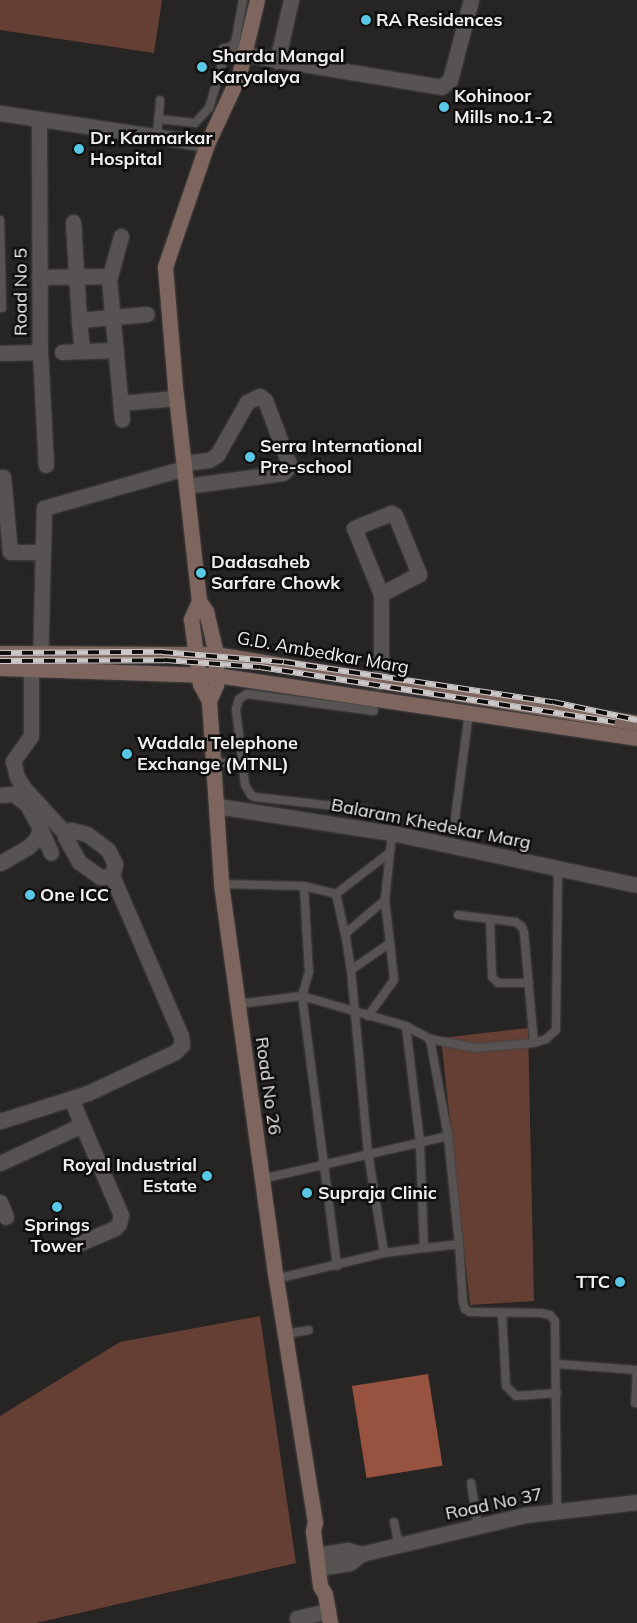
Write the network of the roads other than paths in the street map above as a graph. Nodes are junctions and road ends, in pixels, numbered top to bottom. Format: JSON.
{"nodes":[{"id":1,"x":243,"y":0,"type":"edge"},
{"id":2,"x":257,"y":0,"type":"edge"},
{"id":3,"x":291,"y":0,"type":"edge"},
{"id":4,"x":471,"y":0,"type":"edge"},
{"id":5,"x":224,"y":51,"type":"junction"},
{"id":6,"x":244,"y":56,"type":"junction"},
{"id":7,"x":277,"y":61,"type":"junction"},
{"id":8,"x":160,"y":100,"type":"dead end"},
{"id":9,"x":0,"y":113,"type":"edge"},
{"id":10,"x":203,"y":115,"type":"junction"},
{"id":11,"x":158,"y":118,"type":"junction"},
{"id":12,"x":39,"y":119,"type":"junction"},
{"id":13,"x":216,"y":128,"type":"junction"},
{"id":14,"x":156,"y":136,"type":"junction"},
{"id":15,"x":207,"y":144,"type":"junction"},
{"id":16,"x":0,"y":220,"type":"edge"},
{"id":17,"x":73,"y":222,"type":"dead end"},
{"id":18,"x":121,"y":236,"type":"dead end"},
{"id":19,"x":76,"y":276,"type":"junction"},
{"id":20,"x":110,"y":276,"type":"junction"},
{"id":21,"x":39,"y":277,"type":"junction"},
{"id":22,"x":0,"y":308,"type":"edge"},
{"id":23,"x":147,"y":314,"type":"dead end"},
{"id":24,"x":114,"y":317,"type":"junction"},
{"id":25,"x":79,"y":320,"type":"junction"},
{"id":26,"x":116,"y":350,"type":"junction"},
{"id":27,"x":82,"y":351,"type":"junction"},
{"id":28,"x":40,"y":352,"type":"junction"},
{"id":29,"x":62,"y":352,"type":"dead end"},
{"id":30,"x":0,"y":353,"type":"edge"},
{"id":31,"x":176,"y":398,"type":"junction"},
{"id":32,"x":120,"y":403,"type":"junction"},
{"id":33,"x":122,"y":419,"type":"dead end"},
{"id":34,"x":209,"y":460,"type":"junction"},
{"id":35,"x":46,"y":465,"type":"dead end"},
{"id":36,"x":184,"y":465,"type":"junction"},
{"id":37,"x":0,"y":476,"type":"edge"},
{"id":38,"x":213,"y":482,"type":"junction"},
{"id":39,"x":186,"y":486,"type":"junction"},
{"id":40,"x":42,"y":552,"type":"junction"},
{"id":41,"x":381,"y":594,"type":"junction"},
{"id":42,"x":199,"y":601,"type":"junction"},
{"id":43,"x":197,"y":653,"type":"junction"},
{"id":44,"x":0,"y":654,"type":"edge"},
{"id":45,"x":216,"y":654,"type":"junction"},
{"id":46,"x":37,"y":663,"type":"junction"},
{"id":47,"x":0,"y":668,"type":"edge"},
{"id":48,"x":198,"y":674,"type":"junction"},
{"id":49,"x":216,"y":675,"type":"junction"},
{"id":50,"x":383,"y":682,"type":"junction"},
{"id":51,"x":384,"y":699,"type":"junction"},
{"id":52,"x":340,"y":700,"type":"junction"},
{"id":53,"x":209,"y":701,"type":"junction"},
{"id":54,"x":374,"y":712,"type":"dead end"},
{"id":55,"x":468,"y":712,"type":"junction"},
{"id":56,"x":569,"y":712,"type":"junction"},
{"id":57,"x":637,"y":723,"type":"edge"},
{"id":58,"x":567,"y":729,"type":"junction"},
{"id":59,"x":637,"y":738,"type":"edge"},
{"id":60,"x":242,"y":762,"type":"junction"},
{"id":61,"x":215,"y":763,"type":"junction"},
{"id":62,"x":0,"y":796,"type":"edge"},
{"id":63,"x":320,"y":804,"type":"junction"},
{"id":64,"x":217,"y":806,"type":"junction"},
{"id":65,"x":370,"y":810,"type":"dead end"},
{"id":66,"x":455,"y":819,"type":"dead end"},
{"id":67,"x":319,"y":822,"type":"junction"},
{"id":68,"x":38,"y":833,"type":"junction"},
{"id":69,"x":65,"y":833,"type":"junction"},
{"id":70,"x":392,"y":833,"type":"junction"},
{"id":71,"x":388,"y":853,"type":"junction"},
{"id":72,"x":48,"y":854,"type":"dead end"},
{"id":73,"x":0,"y":863,"type":"edge"},
{"id":74,"x":558,"y":868,"type":"junction"},
{"id":75,"x":112,"y":876,"type":"junction"},
{"id":76,"x":222,"y":884,"type":"junction"},
{"id":77,"x":637,"y":885,"type":"edge"},
{"id":78,"x":304,"y":886,"type":"junction"},
{"id":79,"x":336,"y":894,"type":"junction"},
{"id":80,"x":385,"y":900,"type":"junction"},
{"id":81,"x":458,"y":915,"type":"dead end"},
{"id":82,"x":490,"y":919,"type":"junction"},
{"id":83,"x":345,"y":934,"type":"junction"},
{"id":84,"x":390,"y":943,"type":"junction"},
{"id":85,"x":350,"y":970,"type":"junction"},
{"id":86,"x":529,"y":983,"type":"junction"},
{"id":87,"x":302,"y":996,"type":"junction"},
{"id":88,"x":238,"y":1004,"type":"junction"},
{"id":89,"x":355,"y":1013,"type":"junction"},
{"id":90,"x":368,"y":1016,"type":"junction"},
{"id":91,"x":406,"y":1026,"type":"junction"},
{"id":92,"x":430,"y":1039,"type":"junction"},
{"id":93,"x":534,"y":1043,"type":"junction"},
{"id":94,"x":71,"y":1099,"type":"junction"},
{"id":95,"x":2,"y":1116,"type":"edge"},
{"id":96,"x":82,"y":1125,"type":"junction"},
{"id":97,"x":448,"y":1136,"type":"junction"},
{"id":98,"x":420,"y":1142,"type":"junction"},
{"id":99,"x":368,"y":1153,"type":"junction"},
{"id":100,"x":0,"y":1163,"type":"edge"},
{"id":101,"x":324,"y":1164,"type":"junction"},
{"id":102,"x":262,"y":1179,"type":"junction"},
{"id":103,"x":0,"y":1202,"type":"edge"},
{"id":104,"x":6,"y":1217,"type":"dead end"},
{"id":105,"x":78,"y":1244,"type":"dead end"},
{"id":106,"x":459,"y":1244,"type":"junction"},
{"id":107,"x":424,"y":1248,"type":"junction"},
{"id":108,"x":384,"y":1253,"type":"junction"},
{"id":109,"x":337,"y":1266,"type":"junction"},
{"id":110,"x":276,"y":1279,"type":"junction"},
{"id":111,"x":502,"y":1313,"type":"junction"},
{"id":112,"x":309,"y":1330,"type":"dead end"},
{"id":113,"x":285,"y":1334,"type":"junction"},
{"id":114,"x":557,"y":1364,"type":"junction"},
{"id":115,"x":557,"y":1393,"type":"junction"},
{"id":116,"x":637,"y":1403,"type":"edge"},
{"id":117,"x":471,"y":1483,"type":"dead end"},
{"id":118,"x":637,"y":1502,"type":"edge"},
{"id":119,"x":558,"y":1510,"type":"junction"},
{"id":120,"x":394,"y":1522,"type":"dead end"},
{"id":121,"x":478,"y":1526,"type":"junction"},
{"id":122,"x":399,"y":1545,"type":"junction"},
{"id":123,"x":321,"y":1561,"type":"junction"},
{"id":124,"x":329,"y":1617,"type":"edge"},
{"id":125,"x":297,"y":1618,"type":"dead end"}],
"edges":[{"from":1,"to":5,"type":"lane"},
{"from":2,"to":6,"type":"street"},
{"from":3,"to":7,"type":"street"},
{"from":4,"to":7,"type":"street"},
{"from":5,"to":6,"type":"street"},
{"from":5,"to":10,"type":"lane"},
{"from":6,"to":7,"type":"street"},
{"from":6,"to":13,"type":"street"},
{"from":8,"to":11,"type":"lane"},
{"from":9,"to":12,"type":"street"},
{"from":10,"to":11,"type":"lane"},
{"from":10,"to":13,"type":"lane"},
{"from":11,"to":14,"type":"lane"},
{"from":12,"to":14,"type":"street"},
{"from":12,"to":21,"type":"street","name":"Road No 5"},
{"from":13,"to":15,"type":"street"},
{"from":14,"to":15,"type":"street"},
{"from":15,"to":31,"type":"street"},
{"from":16,"to":22,"type":"lane"},
{"from":17,"to":19,"type":"street"},
{"from":18,"to":20,"type":"street"},
{"from":19,"to":20,"type":"street"},
{"from":19,"to":21,"type":"street"},
{"from":19,"to":25,"type":"street"},
{"from":20,"to":24,"type":"street"},
{"from":21,"to":28,"type":"street","name":"Road No 5"},
{"from":23,"to":24,"type":"street"},
{"from":24,"to":25,"type":"street"},
{"from":24,"to":26,"type":"street"},
{"from":25,"to":27,"type":"street"},
{"from":26,"to":27,"type":"street"},
{"from":26,"to":32,"type":"street"},
{"from":27,"to":29,"type":"street"},
{"from":28,"to":30,"type":"street"},
{"from":28,"to":35,"type":"street","name":"Road No 5"},
{"from":31,"to":32,"type":"street"},
{"from":31,"to":36,"type":"street"},
{"from":32,"to":33,"type":"street"},
{"from":34,"to":36,"type":"street"},
{"from":34,"to":38,"type":"street"},
{"from":34,"to":38,"type":"street"},
{"from":36,"to":39,"type":"street"},
{"from":36,"to":40,"type":"street"},
{"from":37,"to":40,"type":"street"},
{"from":38,"to":39,"type":"street"},
{"from":39,"to":42,"type":"street"},
{"from":40,"to":46,"type":"street"},
{"from":41,"to":41,"type":"street"},
{"from":41,"to":50,"type":"street"},
{"from":42,"to":43,"type":"street"},
{"from":42,"to":45,"type":"street","name":"Road No 26"},
{"from":43,"to":45,"type":"street","name":"G.D. Ambedkar Marg"},
{"from":43,"to":46,"type":"street","name":"G.D. Ambedkar Marg"},
{"from":43,"to":48,"type":"street"},
{"from":44,"to":46,"type":"street","name":"G.D. Ambedkar Marg"},
{"from":45,"to":49,"type":"street","name":"Road No 26"},
{"from":45,"to":50,"type":"street","name":"G.D. Ambedkar Marg"},
{"from":46,"to":47,"type":"street","name":"G.D. Ambedkar Marg"},
{"from":46,"to":48,"type":"street","name":"G.D. Ambedkar Marg"},
{"from":46,"to":69,"type":"street"},
{"from":48,"to":49,"type":"street","name":"G.D. Ambedkar Marg"},
{"from":48,"to":53,"type":"street"},
{"from":49,"to":52,"type":"street","name":"G.D. Ambedkar Marg"},
{"from":49,"to":53,"type":"street","name":"Road No 26"},
{"from":50,"to":51,"type":"street"},
{"from":50,"to":56,"type":"street","name":"G.D. Ambedkar Marg"},
{"from":51,"to":52,"type":"street","name":"G.D. Ambedkar Marg"},
{"from":51,"to":55,"type":"street","name":"G.D. Ambedkar Marg"},
{"from":52,"to":54,"type":"lane"},
{"from":52,"to":60,"type":"lane"},
{"from":53,"to":61,"type":"street","name":"Road No 26"},
{"from":55,"to":58,"type":"street","name":"G.D. Ambedkar Marg"},
{"from":55,"to":66,"type":"lane"},
{"from":56,"to":57,"type":"street","name":"G.D. Ambedkar Marg"},
{"from":56,"to":58,"type":"street"},
{"from":58,"to":59,"type":"street","name":"G.D. Ambedkar Marg"},
{"from":60,"to":61,"type":"lane"},
{"from":60,"to":63,"type":"lane"},
{"from":61,"to":64,"type":"street","name":"Road No 26"},
{"from":62,"to":68,"type":"street"},
{"from":63,"to":65,"type":"lane"},
{"from":63,"to":67,"type":"lane"},
{"from":64,"to":67,"type":"street","name":"Balaram Khedekar Marg"},
{"from":64,"to":76,"type":"street","name":"Road No 26"},
{"from":67,"to":70,"type":"street","name":"Balaram Khedekar Marg"},
{"from":68,"to":72,"type":"street"},
{"from":68,"to":73,"type":"street"},
{"from":69,"to":75,"type":"street"},
{"from":69,"to":75,"type":"street"},
{"from":70,"to":71,"type":"lane"},
{"from":70,"to":74,"type":"street","name":"Balaram Khedekar Marg"},
{"from":71,"to":79,"type":"lane"},
{"from":71,"to":80,"type":"lane"},
{"from":74,"to":77,"type":"street","name":"Balaram Khedekar Marg"},
{"from":74,"to":93,"type":"lane"},
{"from":75,"to":94,"type":"street"},
{"from":76,"to":78,"type":"lane"},
{"from":76,"to":88,"type":"street","name":"Road No 26"},
{"from":78,"to":79,"type":"lane"},
{"from":78,"to":87,"type":"lane"},
{"from":79,"to":83,"type":"lane"},
{"from":80,"to":83,"type":"lane"},
{"from":80,"to":84,"type":"lane"},
{"from":81,"to":82,"type":"lane"},
{"from":82,"to":86,"type":"lane"},
{"from":82,"to":86,"type":"lane"},
{"from":83,"to":85,"type":"lane"},
{"from":84,"to":85,"type":"lane"},
{"from":84,"to":90,"type":"lane"},
{"from":85,"to":89,"type":"lane"},
{"from":86,"to":93,"type":"lane"},
{"from":87,"to":88,"type":"lane"},
{"from":87,"to":89,"type":"lane"},
{"from":87,"to":101,"type":"lane"},
{"from":88,"to":102,"type":"street","name":"Road No 26"},
{"from":89,"to":90,"type":"lane"},
{"from":89,"to":99,"type":"lane"},
{"from":90,"to":91,"type":"lane"},
{"from":91,"to":92,"type":"lane"},
{"from":91,"to":98,"type":"lane"},
{"from":92,"to":93,"type":"lane"},
{"from":92,"to":97,"type":"lane"},
{"from":94,"to":95,"type":"street"},
{"from":94,"to":96,"type":"street"},
{"from":96,"to":100,"type":"street"},
{"from":96,"to":105,"type":"street"},
{"from":97,"to":98,"type":"lane"},
{"from":97,"to":106,"type":"lane"},
{"from":98,"to":99,"type":"lane"},
{"from":98,"to":107,"type":"lane"},
{"from":99,"to":101,"type":"lane"},
{"from":99,"to":108,"type":"lane"},
{"from":101,"to":102,"type":"lane"},
{"from":101,"to":109,"type":"lane"},
{"from":102,"to":110,"type":"street","name":"Road No 26"},
{"from":103,"to":104,"type":"street"},
{"from":106,"to":107,"type":"lane"},
{"from":106,"to":111,"type":"lane"},
{"from":107,"to":108,"type":"lane"},
{"from":108,"to":109,"type":"lane"},
{"from":109,"to":110,"type":"lane"},
{"from":110,"to":113,"type":"street","name":"Road No 26"},
{"from":111,"to":114,"type":"lane"},
{"from":111,"to":115,"type":"lane"},
{"from":112,"to":113,"type":"lane"},
{"from":113,"to":123,"type":"street","name":"Road No 26"},
{"from":114,"to":115,"type":"lane"},
{"from":114,"to":116,"type":"lane"},
{"from":115,"to":119,"type":"lane"},
{"from":117,"to":121,"type":"lane"},
{"from":118,"to":119,"type":"street","name":"Road No 37"},
{"from":119,"to":121,"type":"street","name":"Road No 37"},
{"from":120,"to":122,"type":"lane"},
{"from":121,"to":122,"type":"street","name":"Road No 37"},
{"from":122,"to":123,"type":"street","name":"Road No 37"},
{"from":123,"to":124,"type":"street","name":"Road No 26"},
{"from":124,"to":125,"type":"street"}]}
